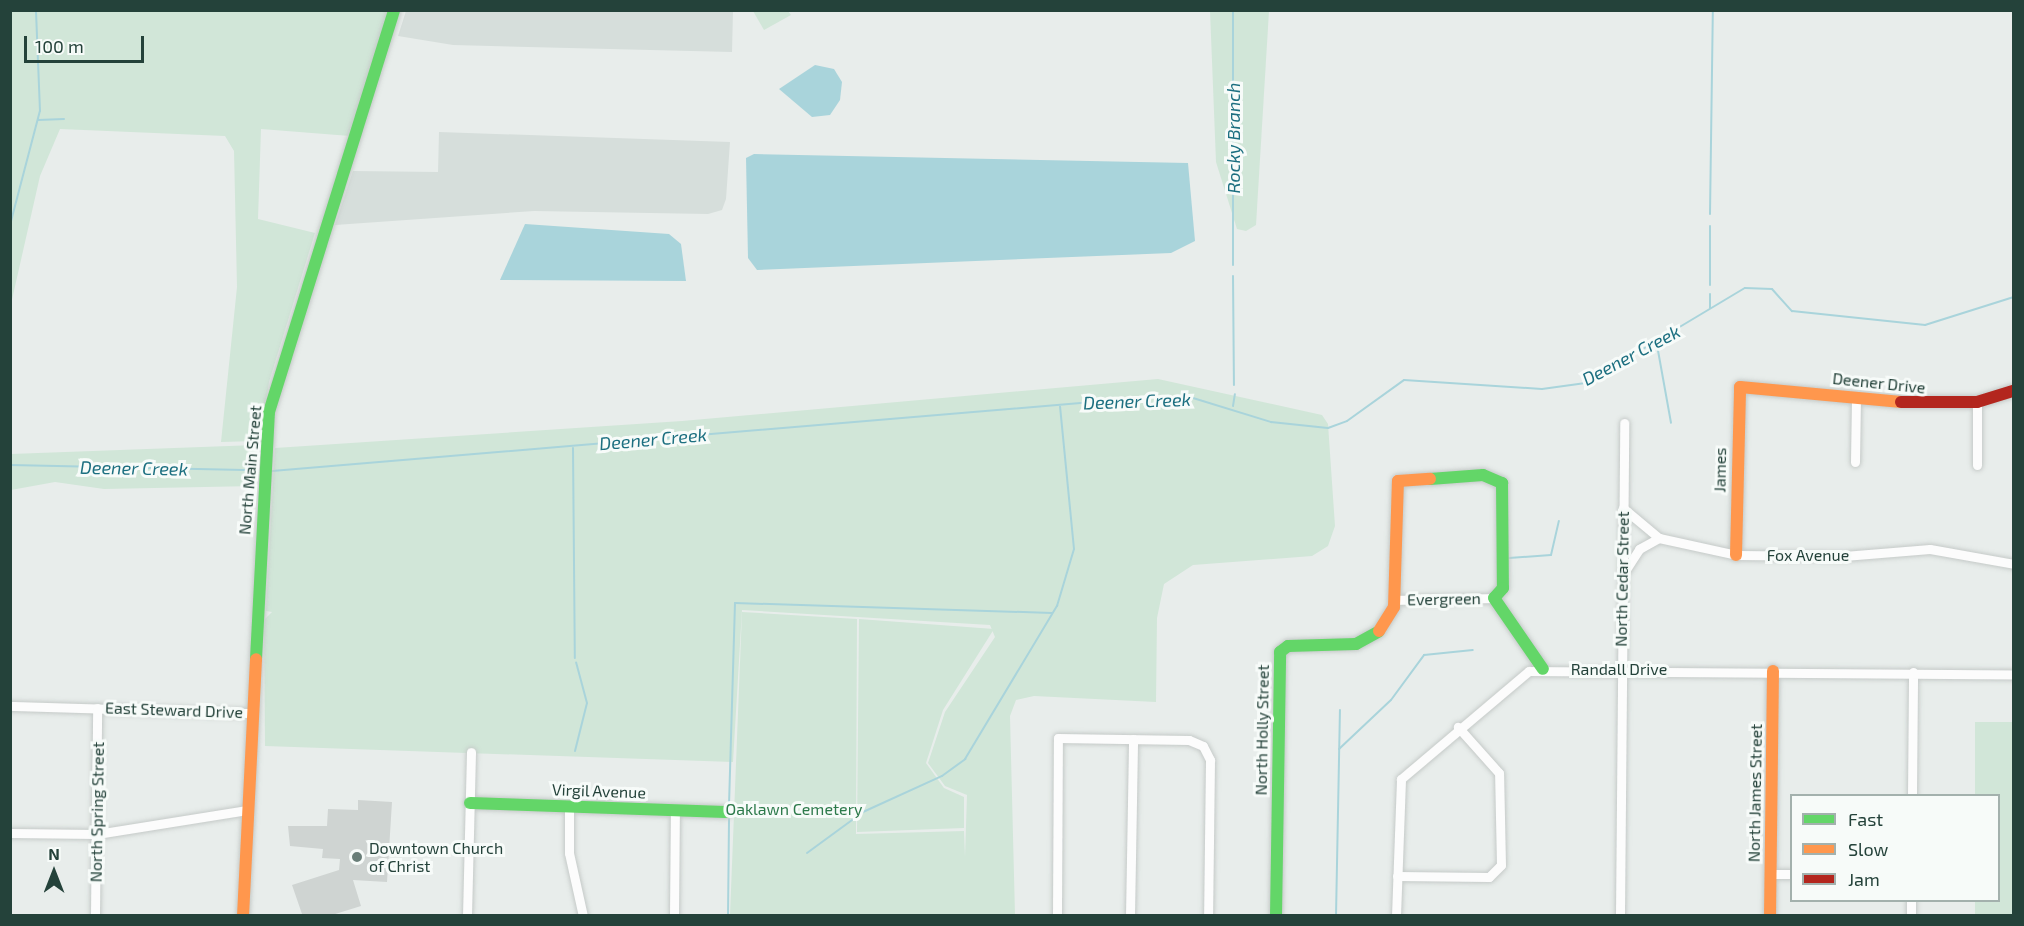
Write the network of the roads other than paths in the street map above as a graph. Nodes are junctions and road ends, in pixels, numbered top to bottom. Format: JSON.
{"nodes":[{"id":1,"x":394,"y":10,"type":"edge"},
{"id":2,"x":1740,"y":387,"type":"joint"},
{"id":3,"x":2013,"y":392,"type":"edge"},
{"id":4,"x":1856,"y":397,"type":"junction"},
{"id":5,"x":1977,"y":402,"type":"junction"},
{"id":6,"x":1624,"y":423,"type":"dead end"},
{"id":7,"x":1855,"y":462,"type":"dead end"},
{"id":8,"x":1977,"y":465,"type":"dead end"},
{"id":9,"x":1623,"y":508,"type":"junction"},
{"id":10,"x":1659,"y":538,"type":"junction"},
{"id":11,"x":1736,"y":555,"type":"junction"},
{"id":12,"x":2013,"y":564,"type":"edge"},
{"id":13,"x":1623,"y":576,"type":"junction"},
{"id":14,"x":1494,"y":598,"type":"junction"},
{"id":15,"x":1394,"y":600,"type":"junction"},
{"id":16,"x":1543,"y":669,"type":"junction"},
{"id":17,"x":1622,"y":669,"type":"junction"},
{"id":18,"x":1773,"y":671,"type":"junction"},
{"id":19,"x":1913,"y":672,"type":"junction"},
{"id":20,"x":2013,"y":674,"type":"edge"},
{"id":21,"x":10,"y":706,"type":"edge"},
{"id":22,"x":97,"y":708,"type":"junction"},
{"id":23,"x":251,"y":713,"type":"junction"},
{"id":24,"x":1458,"y":727,"type":"junction"},
{"id":25,"x":1133,"y":739,"type":"junction"},
{"id":26,"x":471,"y":752,"type":"dead end"},
{"id":27,"x":1912,"y":794,"type":"edge"},
{"id":28,"x":470,"y":803,"type":"junction"},
{"id":29,"x":569,"y":806,"type":"junction"},
{"id":30,"x":247,"y":810,"type":"junction"},
{"id":31,"x":675,"y":811,"type":"junction"},
{"id":32,"x":726,"y":812,"type":"dead end"},
{"id":33,"x":10,"y":833,"type":"edge"},
{"id":34,"x":97,"y":834,"type":"junction"},
{"id":35,"x":1771,"y":874,"type":"junction"},
{"id":36,"x":1790,"y":874,"type":"edge"},
{"id":37,"x":1397,"y":876,"type":"junction"},
{"id":38,"x":95,"y":915,"type":"edge"},
{"id":39,"x":243,"y":915,"type":"edge"},
{"id":40,"x":467,"y":915,"type":"edge"},
{"id":41,"x":583,"y":915,"type":"edge"},
{"id":42,"x":674,"y":915,"type":"edge"},
{"id":43,"x":1057,"y":915,"type":"edge"},
{"id":44,"x":1130,"y":915,"type":"edge"},
{"id":45,"x":1208,"y":915,"type":"edge"},
{"id":46,"x":1276,"y":915,"type":"edge"},
{"id":47,"x":1396,"y":915,"type":"edge"},
{"id":48,"x":1620,"y":915,"type":"edge"},
{"id":49,"x":1770,"y":915,"type":"edge"}],
"edges":[{"from":1,"to":23,"type":"street","name":"North Main Street"},
{"from":2,"to":4,"type":"street","name":"Deener Drive"},
{"from":2,"to":11,"type":"street","name":"James"},
{"from":3,"to":5,"type":"street","name":"Deener Drive"},
{"from":4,"to":5,"type":"street","name":"Deener Drive"},
{"from":4,"to":7,"type":"street"},
{"from":5,"to":8,"type":"street"},
{"from":6,"to":9,"type":"street","name":"North Cedar Street"},
{"from":9,"to":10,"type":"street"},
{"from":9,"to":13,"type":"street","name":"North Cedar Street"},
{"from":10,"to":11,"type":"street","name":"Fox Avenue"},
{"from":10,"to":13,"type":"street"},
{"from":11,"to":12,"type":"street","name":"Fox Avenue"},
{"from":13,"to":17,"type":"street","name":"North Cedar Street"},
{"from":14,"to":15,"type":"street","name":"Evergreen"},
{"from":14,"to":15,"type":"street"},
{"from":14,"to":16,"type":"street"},
{"from":15,"to":46,"type":"street","name":"North Holly Street"},
{"from":16,"to":17,"type":"street","name":"Randall Drive"},
{"from":16,"to":24,"type":"street","name":"Randall Drive"},
{"from":17,"to":18,"type":"street","name":"Randall Drive"},
{"from":17,"to":48,"type":"street","name":"North Cedar Street"},
{"from":18,"to":19,"type":"street","name":"Randall Drive"},
{"from":18,"to":35,"type":"street","name":"North James Street"},
{"from":19,"to":20,"type":"street","name":"Randall Drive"},
{"from":19,"to":27,"type":"street"},
{"from":21,"to":22,"type":"street","name":"East Steward Drive"},
{"from":22,"to":23,"type":"street","name":"East Steward Drive"},
{"from":22,"to":34,"type":"street","name":"North Spring Street"},
{"from":23,"to":30,"type":"street","name":"North Main Street"},
{"from":24,"to":37,"type":"street","name":"Randall Drive"},
{"from":24,"to":37,"type":"street"},
{"from":25,"to":43,"type":"street"},
{"from":25,"to":44,"type":"street"},
{"from":25,"to":45,"type":"street"},
{"from":26,"to":28,"type":"street"},
{"from":28,"to":29,"type":"street","name":"Virgil Avenue"},
{"from":28,"to":40,"type":"street"},
{"from":29,"to":31,"type":"street","name":"Virgil Avenue"},
{"from":29,"to":41,"type":"street"},
{"from":30,"to":34,"type":"street"},
{"from":30,"to":39,"type":"street","name":"North Main Street"},
{"from":31,"to":32,"type":"street","name":"Virgil Avenue"},
{"from":31,"to":42,"type":"street"},
{"from":33,"to":34,"type":"street"},
{"from":34,"to":38,"type":"street","name":"North Spring Street"},
{"from":35,"to":36,"type":"street"},
{"from":35,"to":49,"type":"street","name":"North James Street"},
{"from":37,"to":47,"type":"street","name":"Randall Drive"}]}
